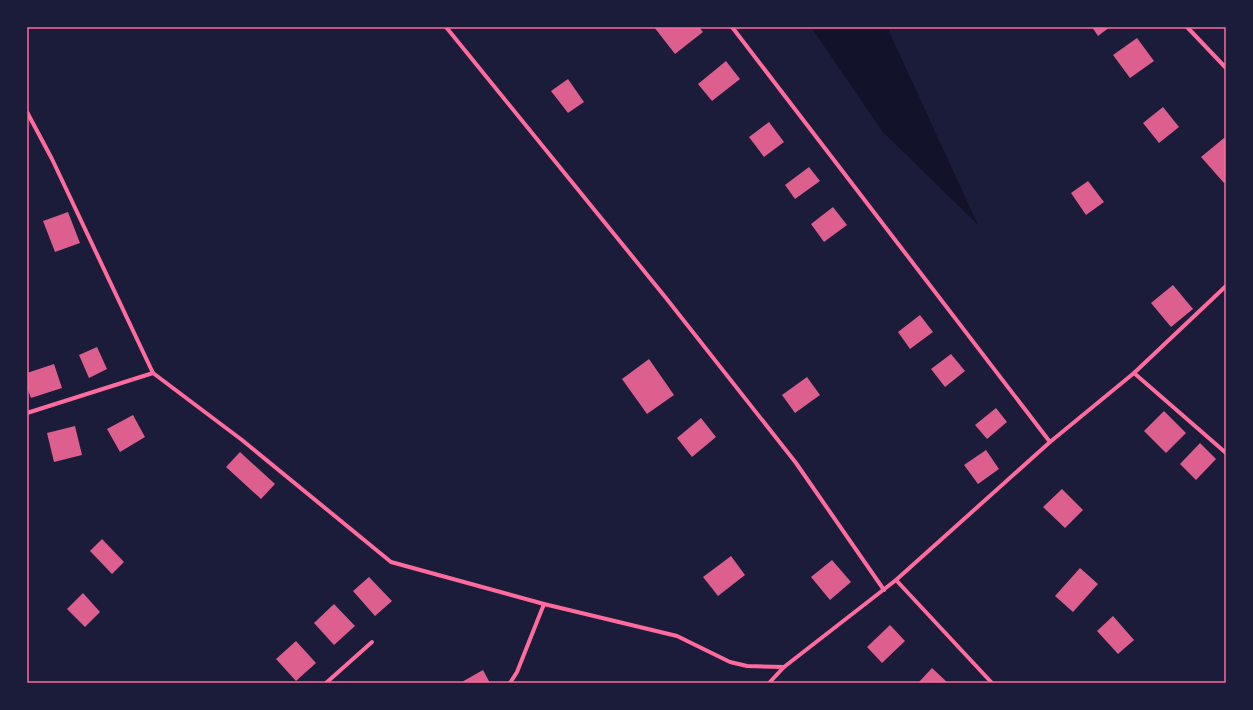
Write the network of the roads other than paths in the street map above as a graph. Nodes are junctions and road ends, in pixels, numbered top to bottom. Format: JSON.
{"nodes":[{"id":1,"x":446,"y":27,"type":"edge"},
{"id":2,"x":732,"y":27,"type":"edge"},
{"id":3,"x":1187,"y":27,"type":"edge"},
{"id":4,"x":1226,"y":68,"type":"edge"},
{"id":5,"x":27,"y":112,"type":"edge"},
{"id":6,"x":1226,"y":286,"type":"edge"},
{"id":7,"x":153,"y":373,"type":"junction"},
{"id":8,"x":1134,"y":373,"type":"junction"},
{"id":9,"x":27,"y":413,"type":"edge"},
{"id":10,"x":1050,"y":442,"type":"junction"},
{"id":11,"x":1226,"y":453,"type":"edge"},
{"id":12,"x":896,"y":580,"type":"junction"},
{"id":13,"x":884,"y":590,"type":"junction"},
{"id":14,"x":544,"y":604,"type":"junction"},
{"id":15,"x":372,"y":642,"type":"dead end"},
{"id":16,"x":784,"y":666,"type":"junction"},
{"id":17,"x":326,"y":683,"type":"edge"},
{"id":18,"x":510,"y":683,"type":"edge"},
{"id":19,"x":769,"y":683,"type":"edge"},
{"id":20,"x":992,"y":683,"type":"edge"}],
"edges":[{"from":1,"to":13,"type":"street"},
{"from":2,"to":10,"type":"street"},
{"from":3,"to":4,"type":"street"},
{"from":5,"to":7,"type":"street"},
{"from":6,"to":8,"type":"street"},
{"from":7,"to":9,"type":"street"},
{"from":7,"to":14,"type":"street"},
{"from":8,"to":10,"type":"street"},
{"from":8,"to":11,"type":"street"},
{"from":10,"to":12,"type":"street"},
{"from":12,"to":13,"type":"street"},
{"from":12,"to":20,"type":"street"},
{"from":13,"to":16,"type":"street"},
{"from":14,"to":16,"type":"street"},
{"from":14,"to":18,"type":"street"},
{"from":15,"to":17,"type":"street"},
{"from":16,"to":19,"type":"street"}]}
